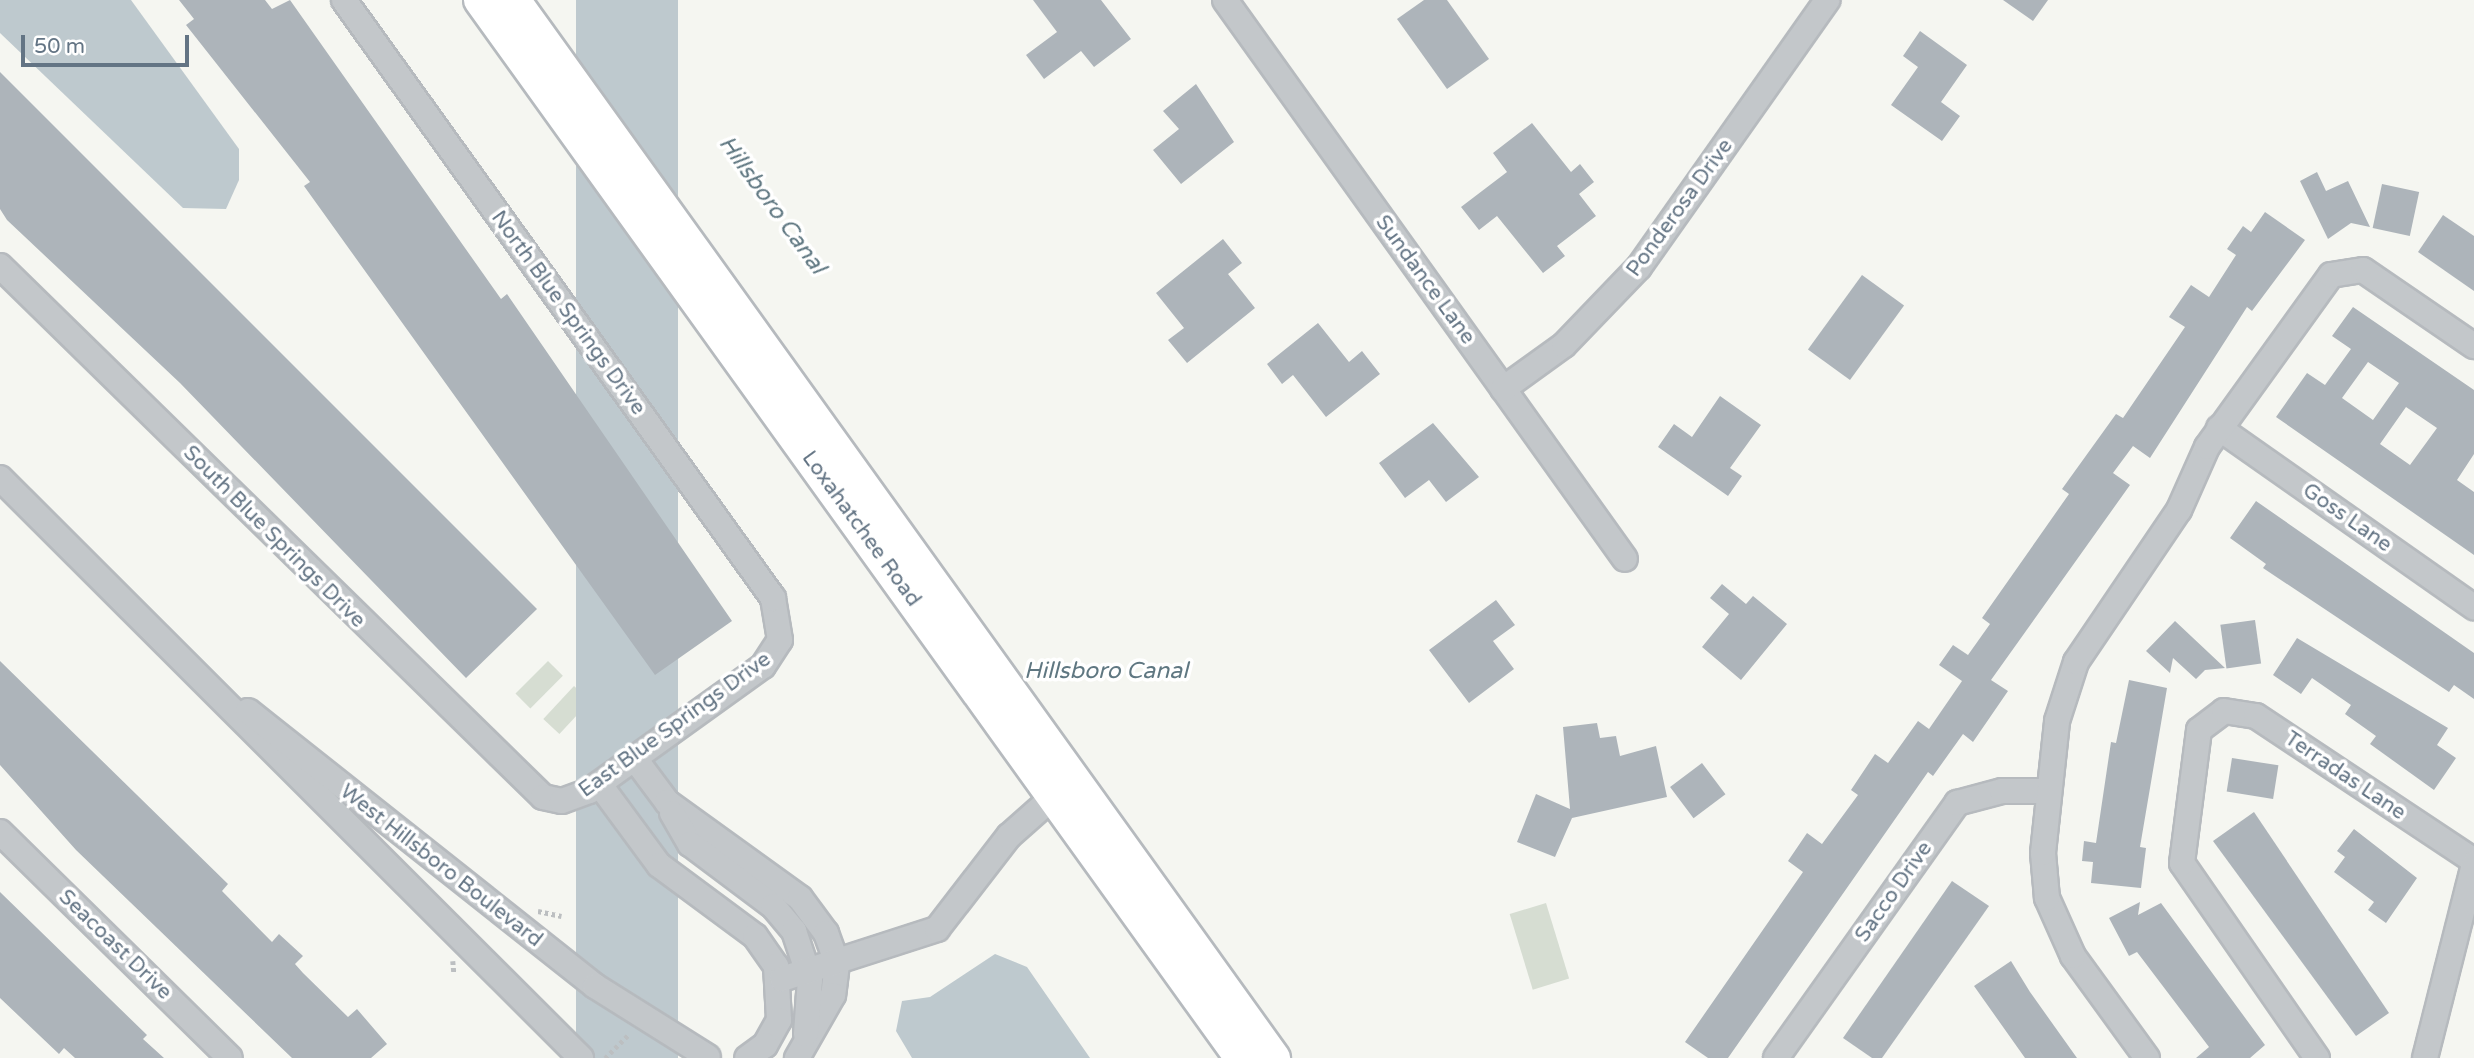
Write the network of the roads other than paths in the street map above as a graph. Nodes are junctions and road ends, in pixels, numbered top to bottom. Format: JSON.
{"nodes":[{"id":1,"x":344,"y":0,"type":"edge"},
{"id":2,"x":480,"y":0,"type":"edge"},
{"id":3,"x":514,"y":0,"type":"edge"},
{"id":4,"x":1225,"y":0,"type":"edge"},
{"id":5,"x":1827,"y":0,"type":"edge"},
{"id":6,"x":0,"y":266,"type":"edge"},
{"id":7,"x":2474,"y":346,"type":"edge"},
{"id":8,"x":1503,"y":389,"type":"junction"},
{"id":9,"x":2219,"y":428,"type":"junction"},
{"id":10,"x":0,"y":478,"type":"edge"},
{"id":11,"x":1625,"y":559,"type":"dead end"},
{"id":12,"x":2474,"y":607,"type":"edge"},
{"id":13,"x":781,"y":630,"type":"joint"},
{"id":14,"x":185,"y":660,"type":"junction"},
{"id":15,"x":635,"y":759,"type":"junction"},
{"id":16,"x":600,"y":785,"type":"junction"},
{"id":17,"x":2049,"y":791,"type":"junction"},
{"id":18,"x":1054,"y":796,"type":"junction"},
{"id":19,"x":552,"y":800,"type":"joint"},
{"id":20,"x":0,"y":832,"type":"edge"},
{"id":21,"x":716,"y":852,"type":"junction"},
{"id":22,"x":2474,"y":862,"type":"edge"},
{"id":23,"x":691,"y":890,"type":"junction"},
{"id":24,"x":837,"y":964,"type":"junction"},
{"id":25,"x":809,"y":971,"type":"junction"},
{"id":26,"x":782,"y":979,"type":"junction"},
{"id":27,"x":800,"y":1051,"type":"edge"},
{"id":28,"x":230,"y":1058,"type":"edge"},
{"id":29,"x":581,"y":1058,"type":"edge"},
{"id":30,"x":712,"y":1058,"type":"edge"},
{"id":31,"x":747,"y":1058,"type":"edge"},
{"id":32,"x":1241,"y":1058,"type":"edge"},
{"id":33,"x":1274,"y":1058,"type":"edge"},
{"id":34,"x":1776,"y":1058,"type":"edge"},
{"id":35,"x":2147,"y":1058,"type":"edge"},
{"id":36,"x":2317,"y":1058,"type":"edge"},
{"id":37,"x":2425,"y":1058,"type":"edge"}],
"edges":[{"from":1,"to":13,"type":"street","name":"North Blue Springs Drive"},
{"from":2,"to":18,"type":"main road","name":"Loxahatchee Road"},
{"from":3,"to":33,"type":"main road","name":"Loxahatchee Road"},
{"from":4,"to":8,"type":"street","name":"Sundance Lane"},
{"from":5,"to":8,"type":"street","name":"Ponderosa Drive"},
{"from":6,"to":19,"type":"street","name":"South Blue Springs Drive"},
{"from":7,"to":9,"type":"street"},
{"from":8,"to":11,"type":"street","name":"Sundance Lane"},
{"from":9,"to":12,"type":"street","name":"Goss Lane"},
{"from":9,"to":17,"type":"street"},
{"from":10,"to":14,"type":"street","name":"West Hillsboro Boulevard"},
{"from":13,"to":15,"type":"street","name":"East Blue Springs Drive"},
{"from":14,"to":29,"type":"street","name":"West Hillsboro Boulevard"},
{"from":14,"to":30,"type":"street","name":"West Hillsboro Boulevard"},
{"from":15,"to":16,"type":"street","name":"East Blue Springs Drive"},
{"from":15,"to":21,"type":"street"},
{"from":16,"to":19,"type":"street","name":"East Blue Springs Drive"},
{"from":16,"to":23,"type":"street"},
{"from":17,"to":34,"type":"street","name":"Sacco Drive"},
{"from":17,"to":35,"type":"street"},
{"from":18,"to":24,"type":"street"},
{"from":18,"to":32,"type":"main road","name":"Loxahatchee Road"},
{"from":20,"to":28,"type":"street","name":"Seacoast Drive"},
{"from":21,"to":23,"type":"street"},
{"from":21,"to":24,"type":"street"},
{"from":21,"to":25,"type":"street"},
{"from":22,"to":36,"type":"street","name":"Terradas Lane"},
{"from":22,"to":37,"type":"street"},
{"from":23,"to":26,"type":"street"},
{"from":24,"to":25,"type":"street"},
{"from":24,"to":27,"type":"street"},
{"from":25,"to":26,"type":"street"},
{"from":25,"to":27,"type":"street"},
{"from":26,"to":31,"type":"street"}]}
